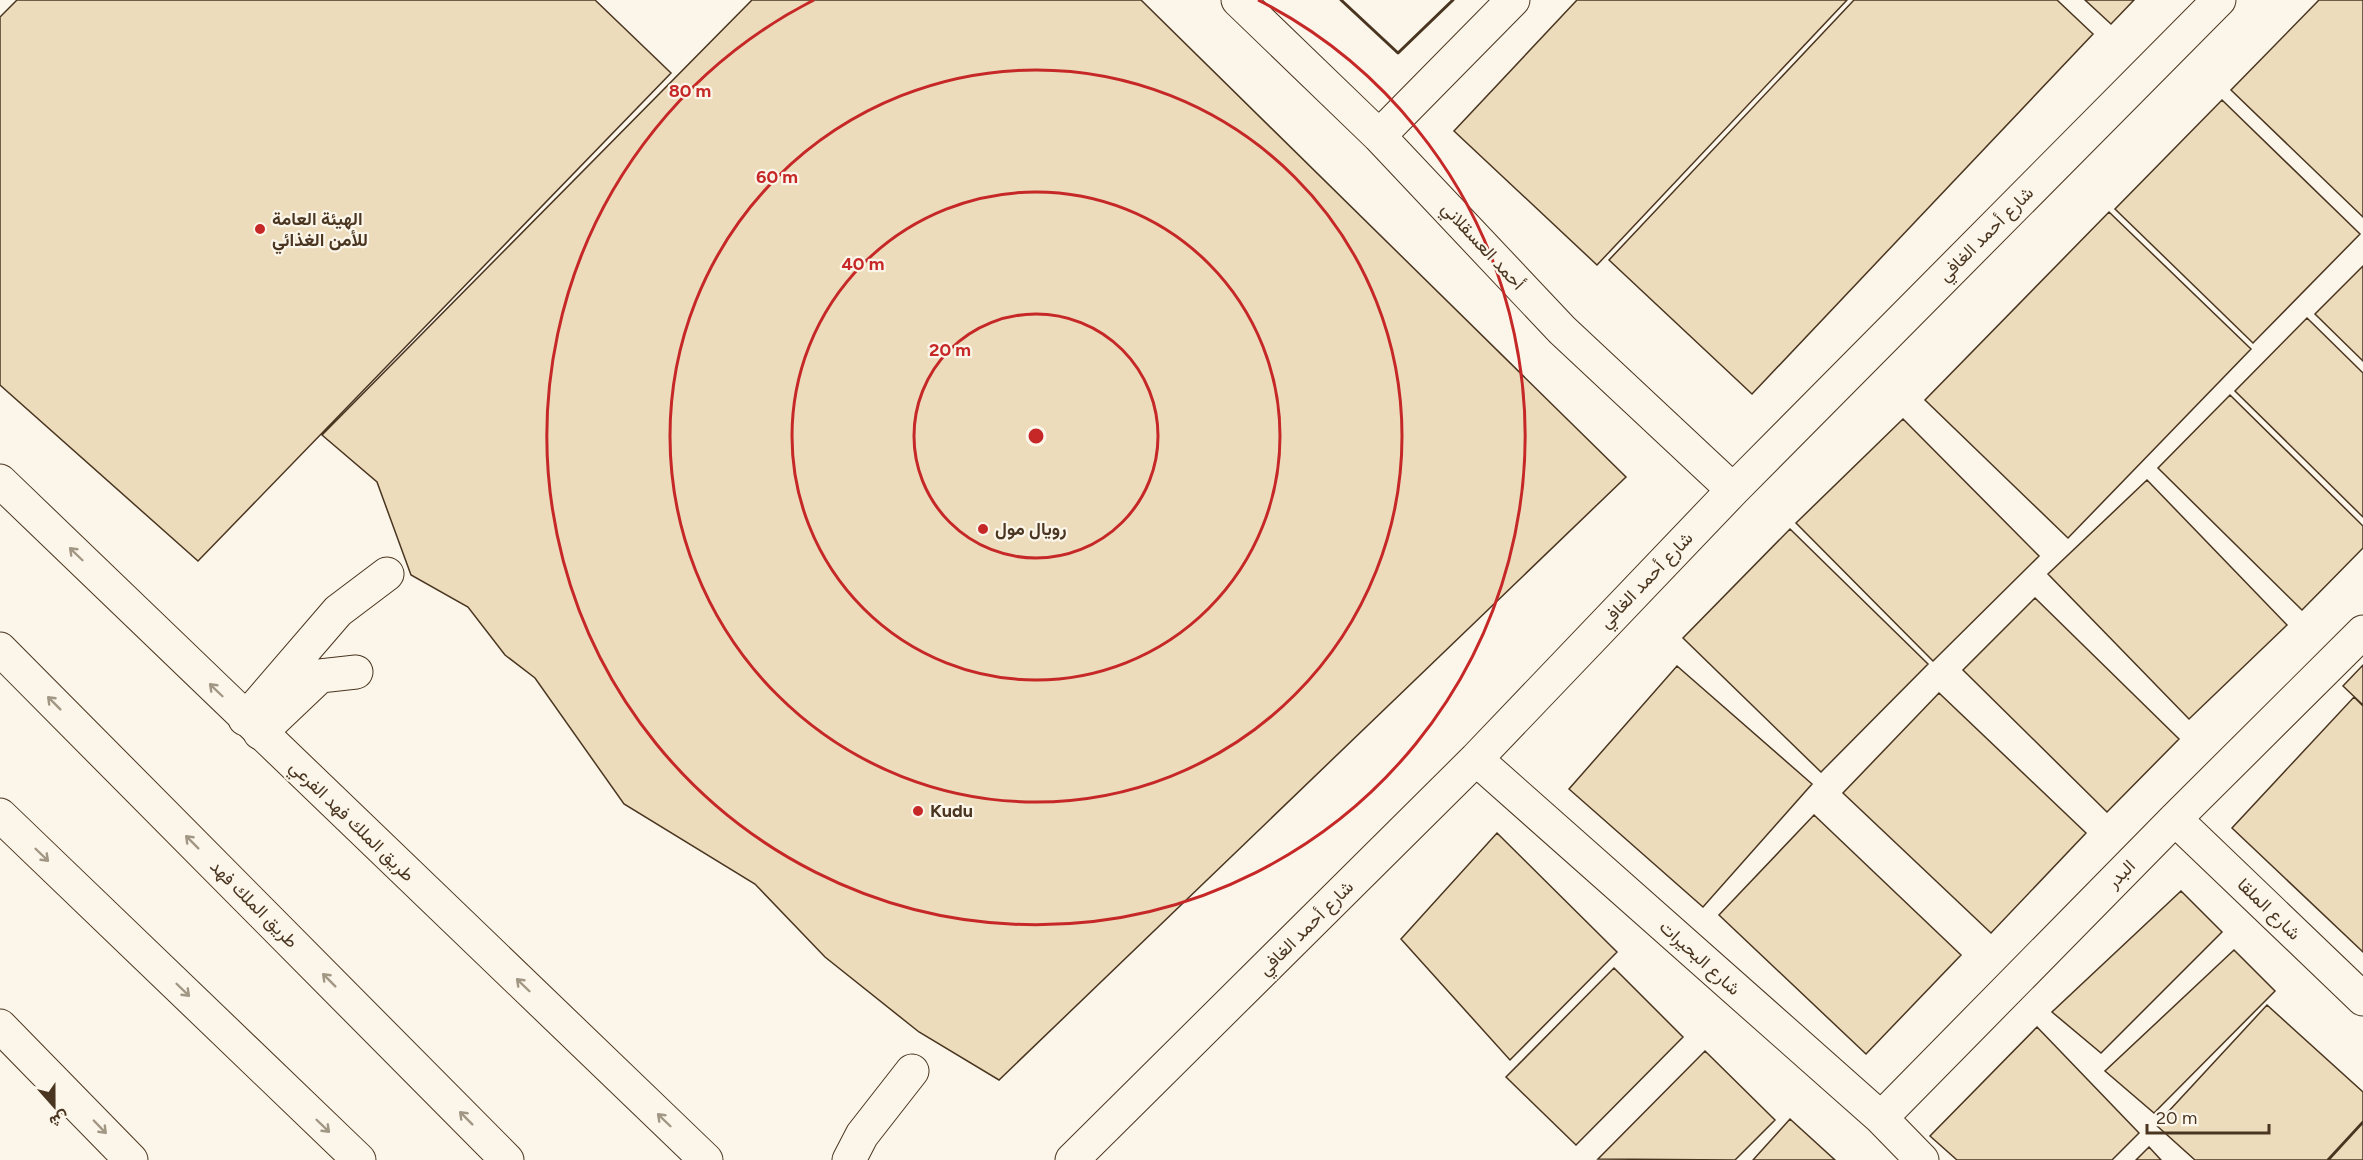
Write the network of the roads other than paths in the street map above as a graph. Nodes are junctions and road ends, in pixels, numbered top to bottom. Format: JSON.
{"nodes":[{"id":1,"x":1238,"y":0,"type":"edge"},
{"id":2,"x":1513,"y":0,"type":"edge"},
{"id":3,"x":2218,"y":0,"type":"edge"},
{"id":4,"x":1379,"y":136,"type":"junction"},
{"id":5,"x":0,"y":481,"type":"edge"},
{"id":6,"x":1733,"y":490,"type":"junction"},
{"id":7,"x":387,"y":574,"type":"dead end"},
{"id":8,"x":2363,"y":632,"type":"edge"},
{"id":9,"x":0,"y":648,"type":"edge"},
{"id":10,"x":356,"y":672,"type":"dead end"},
{"id":11,"x":253,"y":726,"type":"junction"},
{"id":12,"x":1476,"y":759,"type":"junction"},
{"id":13,"x":0,"y":814,"type":"edge"},
{"id":14,"x":2175,"y":819,"type":"junction"},
{"id":15,"x":2363,"y":999,"type":"edge"},
{"id":16,"x":0,"y":1026,"type":"edge"},
{"id":17,"x":912,"y":1071,"type":"dead end"},
{"id":18,"x":1881,"y":1118,"type":"junction"},
{"id":19,"x":509,"y":1159,"type":"edge"},
{"id":20,"x":131,"y":1160,"type":"edge"},
{"id":21,"x":359,"y":1160,"type":"edge"},
{"id":22,"x":706,"y":1160,"type":"edge"},
{"id":23,"x":849,"y":1160,"type":"edge"},
{"id":24,"x":1072,"y":1160,"type":"edge"},
{"id":25,"x":1922,"y":1160,"type":"edge"}],
"edges":[{"from":1,"to":4,"type":"main road","name":"أحمد العسقلاني"},
{"from":2,"to":4,"type":"main road"},
{"from":3,"to":6,"type":"main road","name":"شارع أحمد الغافي"},
{"from":4,"to":6,"type":"main road","name":"أحمد العسقلاني"},
{"from":11,"to":5,"type":"main road","name":"طريق الملك فهد الفرعي","one_way":true},
{"from":6,"to":12,"type":"main road","name":"شارع أحمد الغافي"},
{"from":7,"to":11,"type":"main road"},
{"from":8,"to":14,"type":"main road","name":"البدر"},
{"from":19,"to":9,"type":"main road","name":"طريق الملك فهد","one_way":true},
{"from":10,"to":11,"type":"main road"},
{"from":22,"to":11,"type":"main road","name":"طريق الملك فهد الفرعي","one_way":true},
{"from":12,"to":18,"type":"main road","name":"شارع البحيرات"},
{"from":12,"to":24,"type":"main road","name":"شارع أحمد الغافي"},
{"from":13,"to":21,"type":"main road","one_way":true},
{"from":14,"to":15,"type":"main road","name":"شارع الملقا"},
{"from":14,"to":18,"type":"main road","name":"البدر"},
{"from":16,"to":20,"type":"main road","one_way":true},
{"from":17,"to":23,"type":"main road"},
{"from":18,"to":25,"type":"main road","name":"شارع البحيرات"}]}
